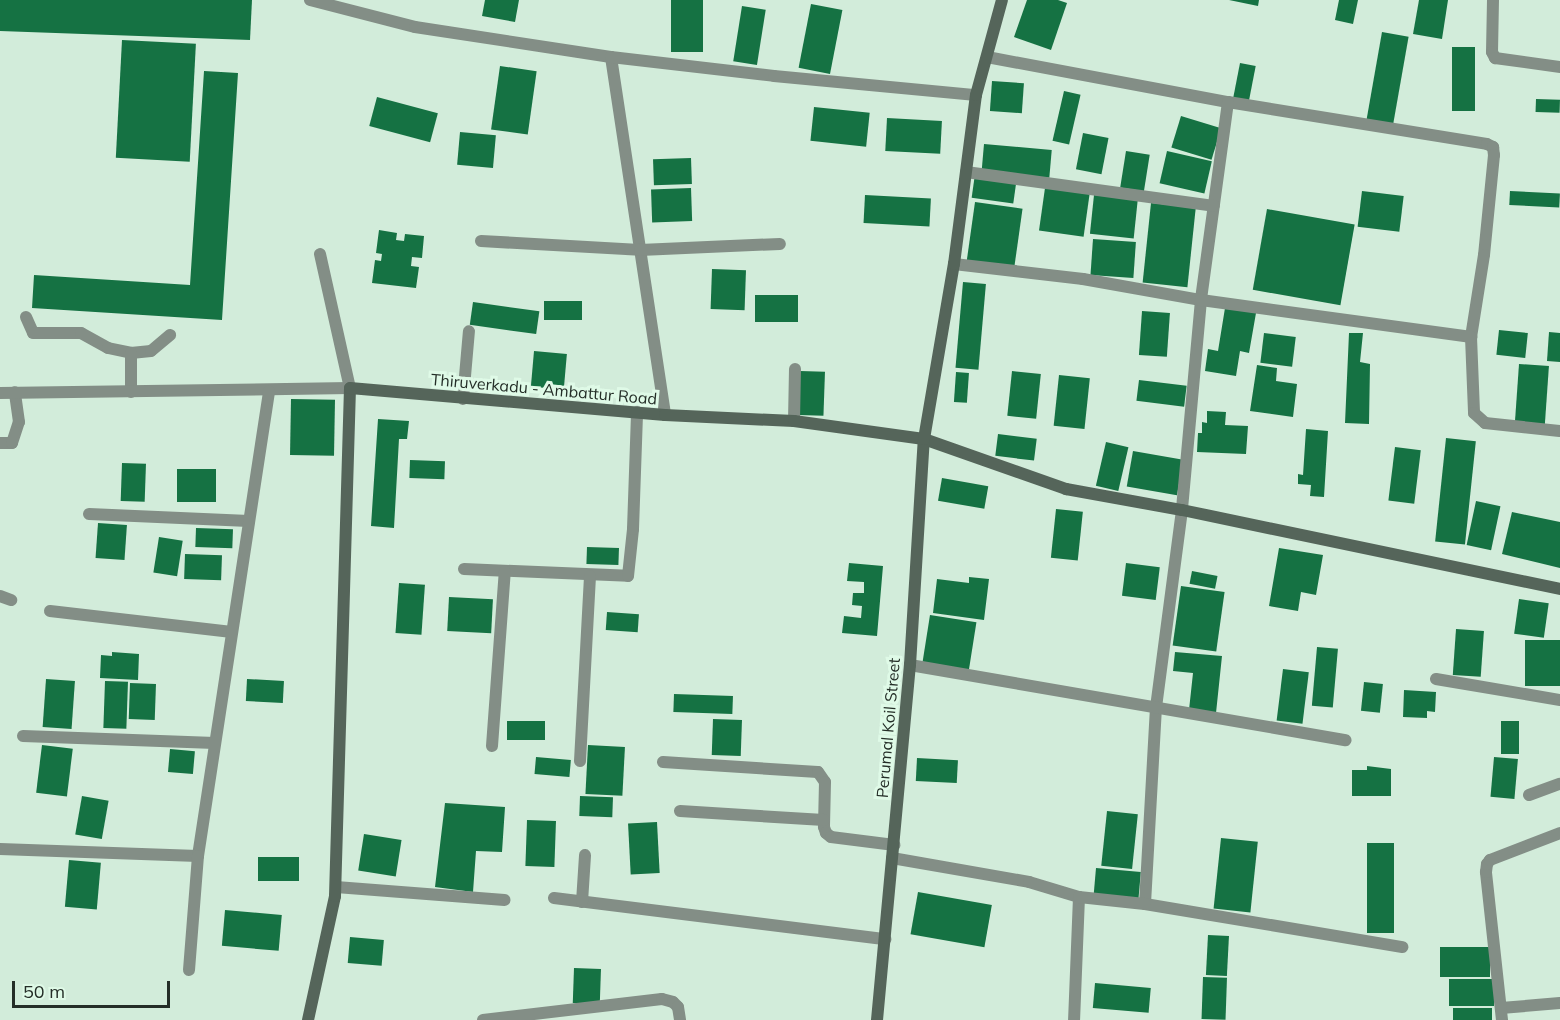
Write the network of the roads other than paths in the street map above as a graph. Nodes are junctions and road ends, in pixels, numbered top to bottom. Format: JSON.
{"nodes":[{"id":1,"x":310,"y":0,"type":"edge"},
{"id":2,"x":1002,"y":0,"type":"edge"},
{"id":3,"x":1493,"y":0,"type":"edge"},
{"id":4,"x":611,"y":57,"type":"junction"},
{"id":5,"x":987,"y":57,"type":"junction"},
{"id":6,"x":1560,"y":67,"type":"edge"},
{"id":7,"x":976,"y":95,"type":"junction"},
{"id":8,"x":1228,"y":102,"type":"junction"},
{"id":9,"x":966,"y":172,"type":"junction"},
{"id":10,"x":1214,"y":206,"type":"junction"},
{"id":11,"x":482,"y":241,"type":"dead end"},
{"id":12,"x":780,"y":244,"type":"dead end"},
{"id":13,"x":640,"y":250,"type":"junction"},
{"id":14,"x":320,"y":254,"type":"dead end"},
{"id":15,"x":954,"y":264,"type":"junction"},
{"id":16,"x":1201,"y":300,"type":"junction"},
{"id":17,"x":26,"y":317,"type":"dead end"},
{"id":18,"x":469,"y":331,"type":"dead end"},
{"id":19,"x":170,"y":335,"type":"dead end"},
{"id":20,"x":1471,"y":337,"type":"junction"},
{"id":21,"x":131,"y":353,"type":"junction"},
{"id":22,"x":795,"y":369,"type":"dead end"},
{"id":23,"x":350,"y":388,"type":"junction"},
{"id":24,"x":269,"y":391,"type":"junction"},
{"id":25,"x":15,"y":392,"type":"junction"},
{"id":26,"x":131,"y":392,"type":"junction"},
{"id":27,"x":0,"y":393,"type":"edge"},
{"id":28,"x":463,"y":399,"type":"junction"},
{"id":29,"x":637,"y":412,"type":"junction"},
{"id":30,"x":665,"y":415,"type":"junction"},
{"id":31,"x":794,"y":420,"type":"junction"},
{"id":32,"x":1560,"y":431,"type":"edge"},
{"id":33,"x":924,"y":439,"type":"junction"},
{"id":34,"x":0,"y":443,"type":"edge"},
{"id":35,"x":1182,"y":510,"type":"junction"},
{"id":36,"x":89,"y":514,"type":"dead end"},
{"id":37,"x":249,"y":521,"type":"junction"},
{"id":38,"x":464,"y":569,"type":"dead end"},
{"id":39,"x":505,"y":572,"type":"junction"},
{"id":40,"x":590,"y":576,"type":"junction"},
{"id":41,"x":1560,"y":589,"type":"edge"},
{"id":42,"x":50,"y":610,"type":"dead end"},
{"id":43,"x":232,"y":633,"type":"junction"},
{"id":44,"x":910,"y":664,"type":"junction"},
{"id":45,"x":1436,"y":679,"type":"dead end"},
{"id":46,"x":1560,"y":700,"type":"edge"},
{"id":47,"x":1156,"y":707,"type":"junction"},
{"id":48,"x":23,"y":736,"type":"dead end"},
{"id":49,"x":1346,"y":740,"type":"dead end"},
{"id":50,"x":215,"y":743,"type":"junction"},
{"id":51,"x":492,"y":746,"type":"dead end"},
{"id":52,"x":580,"y":761,"type":"dead end"},
{"id":53,"x":663,"y":762,"type":"dead end"},
{"id":54,"x":1560,"y":784,"type":"edge"},
{"id":55,"x":1529,"y":795,"type":"dead end"},
{"id":56,"x":680,"y":811,"type":"dead end"},
{"id":57,"x":824,"y":820,"type":"junction"},
{"id":58,"x":1560,"y":833,"type":"edge"},
{"id":59,"x":894,"y":845,"type":"junction"},
{"id":60,"x":0,"y":849,"type":"edge"},
{"id":61,"x":585,"y":855,"type":"dead end"},
{"id":62,"x":198,"y":856,"type":"junction"},
{"id":63,"x":892,"y":858,"type":"junction"},
{"id":64,"x":336,"y":887,"type":"junction"},
{"id":65,"x":1078,"y":897,"type":"junction"},
{"id":66,"x":554,"y":898,"type":"dead end"},
{"id":67,"x":504,"y":900,"type":"dead end"},
{"id":68,"x":582,"y":902,"type":"junction"},
{"id":69,"x":1145,"y":904,"type":"junction"},
{"id":70,"x":885,"y":939,"type":"junction"},
{"id":71,"x":1402,"y":947,"type":"dead end"},
{"id":72,"x":189,"y":970,"type":"dead end"},
{"id":73,"x":1560,"y":1003,"type":"edge"},
{"id":74,"x":1502,"y":1014,"type":"edge"},
{"id":75,"x":308,"y":1020,"type":"edge"},
{"id":76,"x":483,"y":1020,"type":"edge"},
{"id":77,"x":680,"y":1020,"type":"edge"},
{"id":78,"x":877,"y":1020,"type":"edge"},
{"id":79,"x":1074,"y":1020,"type":"edge"}],
"edges":[{"from":1,"to":4,"type":"street"},
{"from":2,"to":5,"type":"main road"},
{"from":3,"to":6,"type":"street"},
{"from":4,"to":7,"type":"street"},
{"from":4,"to":13,"type":"street"},
{"from":5,"to":7,"type":"main road"},
{"from":5,"to":8,"type":"street"},
{"from":7,"to":9,"type":"main road"},
{"from":8,"to":10,"type":"street"},
{"from":8,"to":20,"type":"street"},
{"from":9,"to":10,"type":"street"},
{"from":9,"to":15,"type":"main road"},
{"from":10,"to":16,"type":"street"},
{"from":11,"to":13,"type":"street"},
{"from":12,"to":13,"type":"street"},
{"from":13,"to":30,"type":"street"},
{"from":14,"to":23,"type":"street"},
{"from":15,"to":16,"type":"street"},
{"from":15,"to":33,"type":"main road"},
{"from":16,"to":20,"type":"street"},
{"from":16,"to":35,"type":"street"},
{"from":17,"to":21,"type":"street"},
{"from":18,"to":28,"type":"street"},
{"from":19,"to":21,"type":"street"},
{"from":20,"to":32,"type":"street"},
{"from":21,"to":26,"type":"street"},
{"from":22,"to":31,"type":"street"},
{"from":23,"to":24,"type":"street"},
{"from":23,"to":28,"type":"main road","name":"Thiruverkadu - Ambattur Road"},
{"from":23,"to":64,"type":"main road"},
{"from":24,"to":26,"type":"street"},
{"from":24,"to":37,"type":"street"},
{"from":25,"to":26,"type":"street"},
{"from":25,"to":27,"type":"street"},
{"from":25,"to":34,"type":"street"},
{"from":28,"to":29,"type":"main road","name":"Thiruverkadu - Ambattur Road"},
{"from":29,"to":30,"type":"main road","name":"Thiruverkadu - Ambattur Road"},
{"from":29,"to":40,"type":"street"},
{"from":30,"to":31,"type":"main road","name":"Thiruverkadu - Ambattur Road"},
{"from":31,"to":33,"type":"main road","name":"Thiruverkadu - Ambattur Road"},
{"from":33,"to":35,"type":"main road","name":"Thiruverkadu - Ambattur Road"},
{"from":33,"to":44,"type":"main road","name":"Perumal Koil Street"},
{"from":35,"to":41,"type":"main road","name":"Thiruverkadu - Ambattur Road"},
{"from":35,"to":47,"type":"street"},
{"from":36,"to":37,"type":"street"},
{"from":37,"to":43,"type":"street"},
{"from":38,"to":39,"type":"street"},
{"from":39,"to":40,"type":"street"},
{"from":39,"to":51,"type":"street"},
{"from":40,"to":52,"type":"street"},
{"from":42,"to":43,"type":"street"},
{"from":43,"to":50,"type":"street"},
{"from":44,"to":47,"type":"street"},
{"from":44,"to":59,"type":"main road","name":"Perumal Koil Street"},
{"from":45,"to":46,"type":"street"},
{"from":47,"to":49,"type":"street"},
{"from":47,"to":69,"type":"street"},
{"from":48,"to":50,"type":"street"},
{"from":50,"to":62,"type":"street"},
{"from":53,"to":57,"type":"street"},
{"from":54,"to":55,"type":"street"},
{"from":56,"to":57,"type":"street"},
{"from":57,"to":59,"type":"street"},
{"from":58,"to":74,"type":"street"},
{"from":59,"to":63,"type":"main road","name":"Perumal Koil Street"},
{"from":60,"to":62,"type":"street"},
{"from":61,"to":68,"type":"street"},
{"from":62,"to":72,"type":"street"},
{"from":63,"to":65,"type":"street"},
{"from":63,"to":70,"type":"main road","name":"Perumal Koil Street"},
{"from":64,"to":67,"type":"street"},
{"from":64,"to":75,"type":"main road"},
{"from":65,"to":69,"type":"street"},
{"from":65,"to":79,"type":"street"},
{"from":66,"to":68,"type":"street"},
{"from":68,"to":70,"type":"street"},
{"from":69,"to":71,"type":"street"},
{"from":70,"to":78,"type":"main road","name":"Perumal Koil Street"},
{"from":73,"to":74,"type":"street"},
{"from":76,"to":77,"type":"street"}]}
